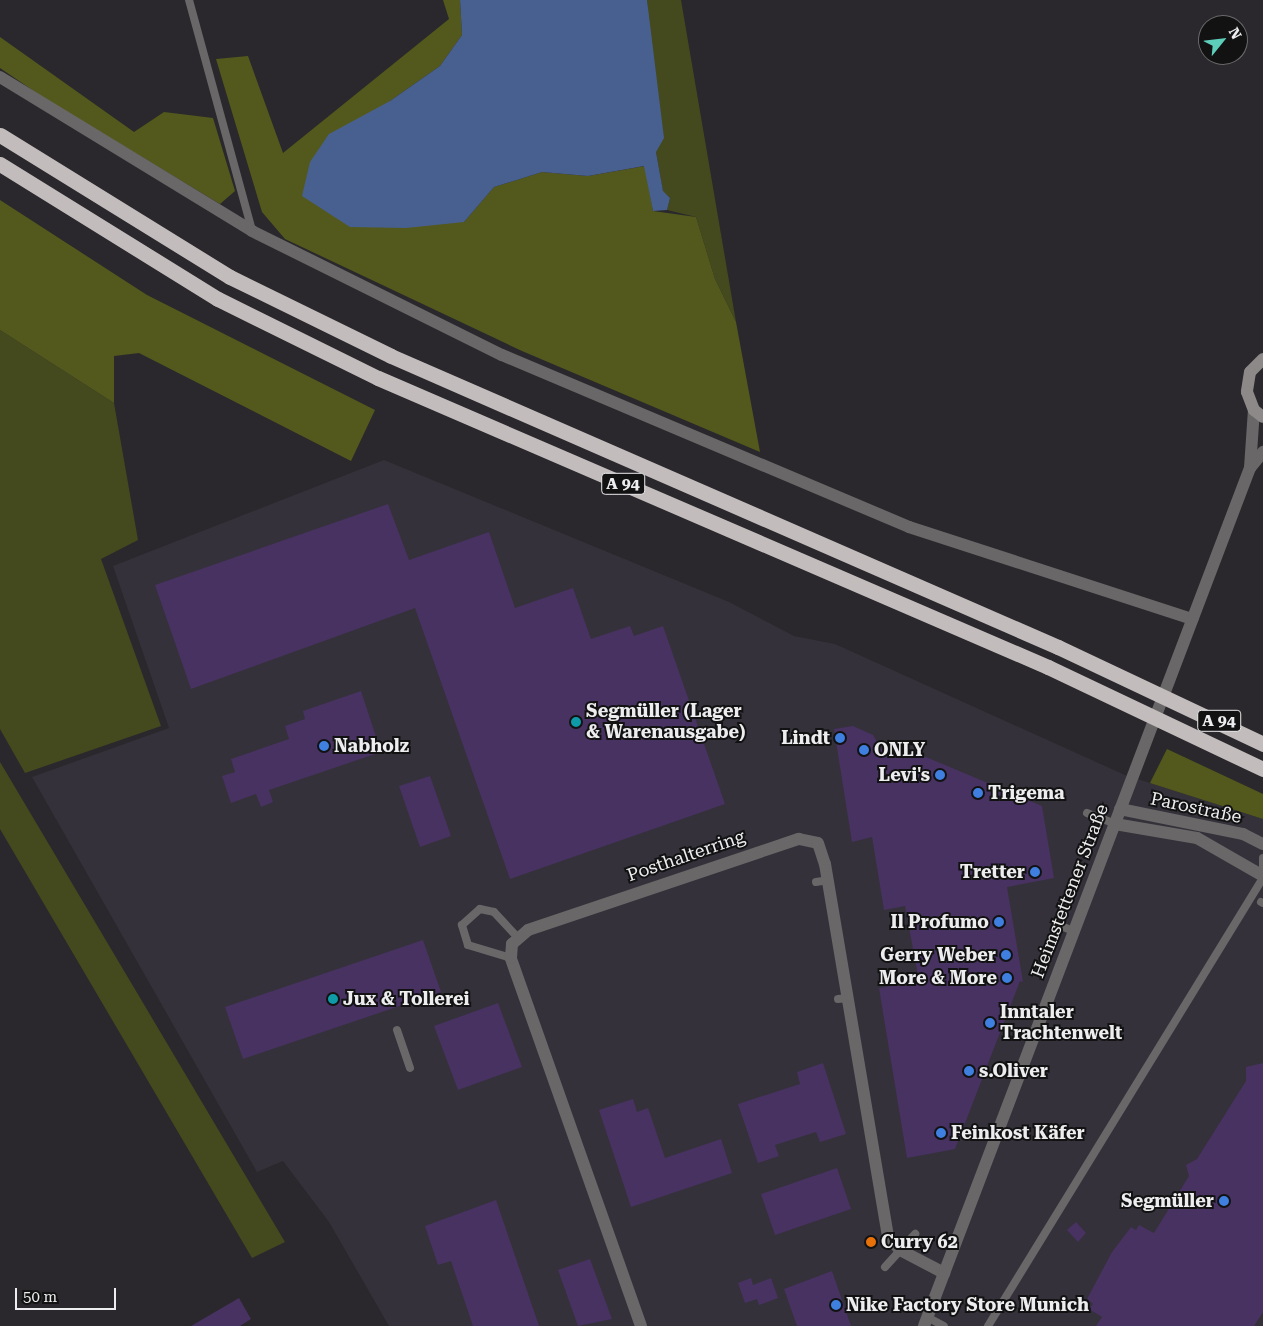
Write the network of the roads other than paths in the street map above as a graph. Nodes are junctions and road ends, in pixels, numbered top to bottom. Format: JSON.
{"nodes":[{"id":1,"x":190,"y":0,"type":"edge"},
{"id":2,"x":0,"y":76,"type":"edge"},
{"id":3,"x":0,"y":135,"type":"edge"},
{"id":4,"x":0,"y":164,"type":"edge"},
{"id":5,"x":252,"y":232,"type":"junction"},
{"id":6,"x":1263,"y":359,"type":"edge"},
{"id":7,"x":1258,"y":414,"type":"edge"},
{"id":8,"x":1263,"y":452,"type":"edge"},
{"id":9,"x":1250,"y":468,"type":"junction"},
{"id":10,"x":1192,"y":619,"type":"junction"},
{"id":11,"x":1263,"y":744,"type":"edge"},
{"id":12,"x":1263,"y":769,"type":"edge"},
{"id":13,"x":1120,"y":808,"type":"junction"},
{"id":14,"x":1088,"y":813,"type":"dead end"},
{"id":15,"x":1115,"y":824,"type":"junction"},
{"id":16,"x":1263,"y":844,"type":"edge"},
{"id":17,"x":1263,"y":858,"type":"edge"},
{"id":18,"x":1261,"y":878,"type":"edge"},
{"id":19,"x":1057,"y":924,"type":"dead end"},
{"id":20,"x":1075,"y":932,"type":"junction"},
{"id":21,"x":517,"y":937,"type":"junction"},
{"id":22,"x":511,"y":958,"type":"junction"},
{"id":23,"x":397,"y":1030,"type":"dead end"},
{"id":24,"x":410,"y":1068,"type":"dead end"},
{"id":25,"x":915,"y":1234,"type":"dead end"},
{"id":26,"x":900,"y":1250,"type":"junction"},
{"id":27,"x":885,"y":1267,"type":"dead end"},
{"id":28,"x":944,"y":1273,"type":"junction"},
{"id":29,"x":926,"y":1322,"type":"edge"},
{"id":30,"x":641,"y":1326,"type":"edge"},
{"id":31,"x":944,"y":1326,"type":"edge"},
{"id":32,"x":988,"y":1326,"type":"edge"}],
"edges":[{"from":1,"to":5,"type":"lane"},
{"from":2,"to":5,"type":"street"},
{"from":3,"to":11,"type":"highway","number":"A 94"},
{"from":4,"to":12,"type":"highway","number":"A 94"},
{"from":5,"to":10,"type":"street"},
{"from":6,"to":7,"type":"street","name":"Heimstettener Straße"},
{"from":7,"to":9,"type":"street","name":"Heimstettener Straße"},
{"from":8,"to":9,"type":"street","name":"Heimstettener Straße"},
{"from":9,"to":10,"type":"street","name":"Heimstettener Straße"},
{"from":10,"to":13,"type":"street","name":"Heimstettener Straße"},
{"from":13,"to":15,"type":"street","name":"Heimstettener Straße"},
{"from":13,"to":16,"type":"street","name":"Parostraße"},
{"from":14,"to":15,"type":"lane"},
{"from":15,"to":18,"type":"street","name":"Parostraße"},
{"from":15,"to":20,"type":"street","name":"Heimstettener Straße"},
{"from":17,"to":18,"type":"lane"},
{"from":18,"to":32,"type":"lane"},
{"from":19,"to":20,"type":"lane"},
{"from":20,"to":28,"type":"street","name":"Heimstettener Straße"},
{"from":21,"to":22,"type":"street"},
{"from":21,"to":22,"type":"lane"},
{"from":21,"to":26,"type":"street","name":"Posthalterring"},
{"from":22,"to":30,"type":"street"},
{"from":23,"to":24,"type":"lane"},
{"from":25,"to":26,"type":"lane"},
{"from":26,"to":27,"type":"lane"},
{"from":26,"to":28,"type":"street","name":"Posthalterring"},
{"from":28,"to":29,"type":"street","name":"Heimstettener Straße"},
{"from":29,"to":31,"type":"lane"}]}
